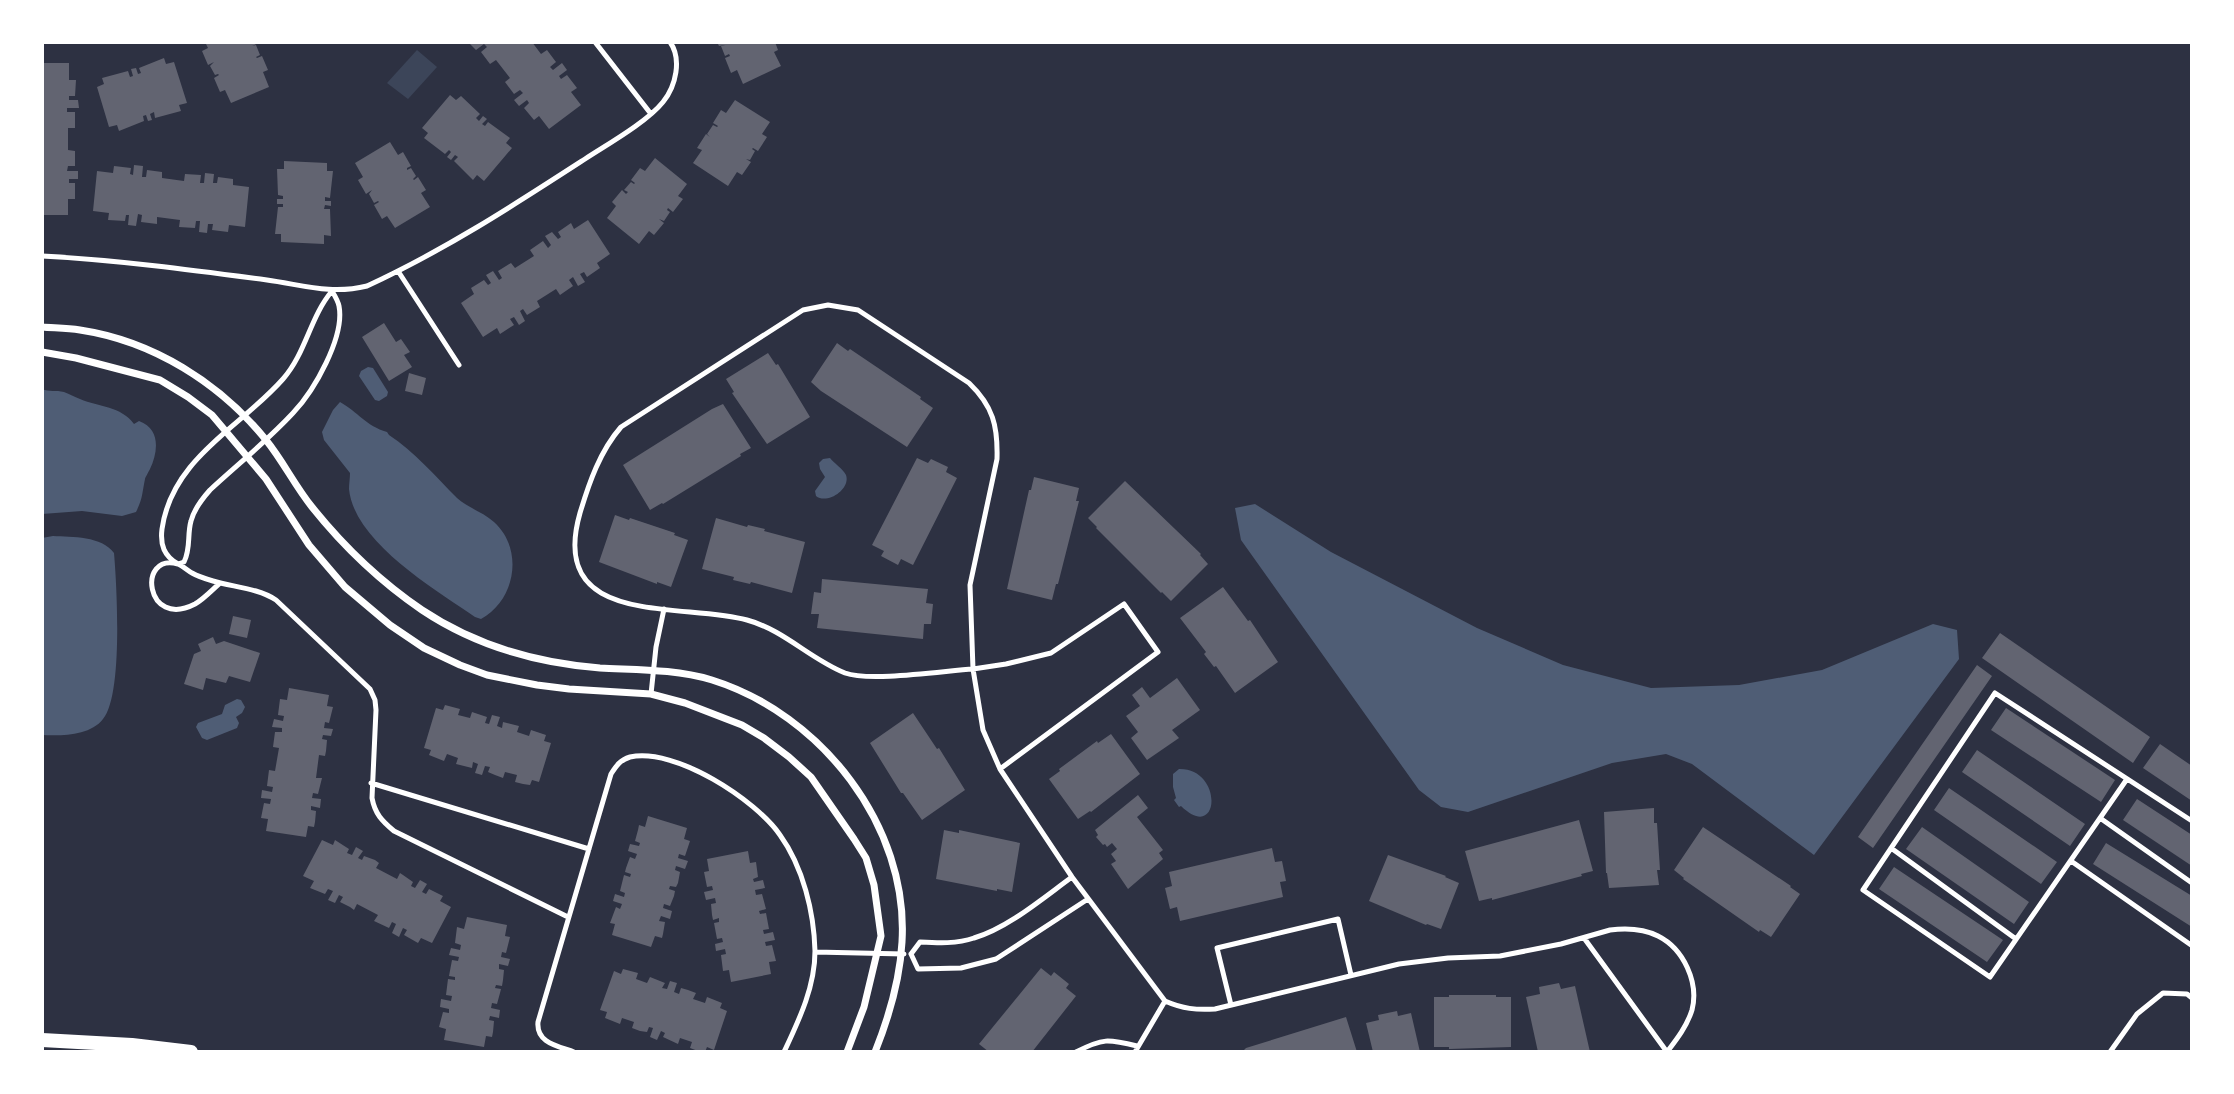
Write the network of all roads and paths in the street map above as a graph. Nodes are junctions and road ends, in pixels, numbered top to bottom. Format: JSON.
{"nodes":[{"id":1,"x":595,"y":42,"type":"edge"},
{"id":2,"x":670,"y":42,"type":"edge"},
{"id":3,"x":651,"y":114,"type":"junction"},
{"id":4,"x":42,"y":256,"type":"edge"},
{"id":5,"x":398,"y":271,"type":"junction"},
{"id":6,"x":332,"y":291,"type":"junction"},
{"id":7,"x":42,"y":327,"type":"edge"},
{"id":8,"x":42,"y":352,"type":"edge"},
{"id":9,"x":459,"y":365,"type":"dead end"},
{"id":10,"x":244,"y":416,"type":"junction"},
{"id":11,"x":226,"y":432,"type":"junction"},
{"id":12,"x":265,"y":439,"type":"junction"},
{"id":13,"x":247,"y":456,"type":"junction"},
{"id":14,"x":178,"y":564,"type":"junction"},
{"id":15,"x":220,"y":583,"type":"junction"},
{"id":16,"x":664,"y":609,"type":"junction"},
{"id":17,"x":972,"y":669,"type":"junction"},
{"id":18,"x":653,"y":670,"type":"junction"},
{"id":19,"x":651,"y":694,"type":"junction"},
{"id":20,"x":1000,"y":769,"type":"junction"},
{"id":21,"x":2127,"y":779,"type":"junction"},
{"id":22,"x":371,"y":783,"type":"junction"},
{"id":23,"x":2100,"y":818,"type":"junction"},
{"id":24,"x":2192,"y":821,"type":"edge"},
{"id":25,"x":1891,"y":848,"type":"junction"},
{"id":26,"x":589,"y":849,"type":"junction"},
{"id":27,"x":2071,"y":861,"type":"junction"},
{"id":28,"x":1072,"y":877,"type":"junction"},
{"id":29,"x":2192,"y":883,"type":"edge"},
{"id":30,"x":1088,"y":899,"type":"junction"},
{"id":31,"x":568,"y":917,"type":"junction"},
{"id":32,"x":1584,"y":938,"type":"junction"},
{"id":33,"x":2016,"y":939,"type":"junction"},
{"id":34,"x":2192,"y":943,"type":"edge"},
{"id":35,"x":815,"y":952,"type":"junction"},
{"id":36,"x":878,"y":952,"type":"junction"},
{"id":37,"x":901,"y":954,"type":"junction"},
{"id":38,"x":911,"y":954,"type":"junction"},
{"id":39,"x":1351,"y":975,"type":"junction"},
{"id":40,"x":2192,"y":998,"type":"edge"},
{"id":41,"x":1165,"y":1001,"type":"junction"},
{"id":42,"x":1231,"y":1005,"type":"junction"},
{"id":43,"x":42,"y":1040,"type":"edge"},
{"id":44,"x":1136,"y":1049,"type":"edge"},
{"id":45,"x":191,"y":1052,"type":"edge"},
{"id":46,"x":574,"y":1052,"type":"edge"},
{"id":47,"x":784,"y":1052,"type":"edge"},
{"id":48,"x":847,"y":1052,"type":"edge"},
{"id":49,"x":875,"y":1052,"type":"edge"},
{"id":50,"x":1076,"y":1052,"type":"edge"},
{"id":51,"x":1667,"y":1052,"type":"edge"},
{"id":52,"x":2110,"y":1052,"type":"edge"}],
"edges":[{"from":1,"to":3,"type":"lane"},
{"from":2,"to":3,"type":"lane"},
{"from":3,"to":5,"type":"lane"},
{"from":4,"to":6,"type":"lane"},
{"from":5,"to":6,"type":"lane"},
{"from":5,"to":9,"type":"lane"},
{"from":6,"to":10,"type":"lane"},
{"from":6,"to":12,"type":"lane"},
{"from":7,"to":10,"type":"street"},
{"from":8,"to":11,"type":"street"},
{"from":10,"to":11,"type":"lane"},
{"from":10,"to":12,"type":"street"},
{"from":11,"to":13,"type":"street"},
{"from":11,"to":14,"type":"lane"},
{"from":12,"to":13,"type":"lane"},
{"from":12,"to":18,"type":"street"},
{"from":13,"to":14,"type":"lane"},
{"from":13,"to":19,"type":"street"},
{"from":14,"to":15,"type":"lane"},
{"from":14,"to":15,"type":"lane"},
{"from":15,"to":22,"type":"lane"},
{"from":16,"to":17,"type":"lane"},
{"from":16,"to":17,"type":"lane"},
{"from":16,"to":18,"type":"lane"},
{"from":17,"to":20,"type":"lane"},
{"from":17,"to":20,"type":"lane"},
{"from":18,"to":19,"type":"lane"},
{"from":18,"to":37,"type":"street"},
{"from":19,"to":36,"type":"street"},
{"from":20,"to":28,"type":"lane"},
{"from":21,"to":23,"type":"lane"},
{"from":21,"to":24,"type":"lane"},
{"from":21,"to":25,"type":"lane"},
{"from":22,"to":26,"type":"lane"},
{"from":22,"to":31,"type":"lane"},
{"from":23,"to":27,"type":"lane"},
{"from":23,"to":29,"type":"lane"},
{"from":25,"to":33,"type":"lane"},
{"from":25,"to":33,"type":"lane"},
{"from":26,"to":31,"type":"lane"},
{"from":26,"to":35,"type":"lane"},
{"from":27,"to":33,"type":"lane"},
{"from":27,"to":34,"type":"lane"},
{"from":28,"to":30,"type":"lane"},
{"from":28,"to":38,"type":"lane"},
{"from":30,"to":38,"type":"lane"},
{"from":30,"to":41,"type":"lane"},
{"from":31,"to":46,"type":"lane"},
{"from":32,"to":39,"type":"lane"},
{"from":32,"to":51,"type":"lane"},
{"from":32,"to":51,"type":"lane"},
{"from":35,"to":36,"type":"lane"},
{"from":35,"to":47,"type":"lane"},
{"from":36,"to":37,"type":"lane"},
{"from":36,"to":48,"type":"street"},
{"from":37,"to":38,"type":"lane"},
{"from":37,"to":49,"type":"street"},
{"from":39,"to":42,"type":"lane"},
{"from":39,"to":42,"type":"lane"},
{"from":40,"to":52,"type":"lane"},
{"from":41,"to":42,"type":"lane"},
{"from":41,"to":44,"type":"lane"},
{"from":43,"to":45,"type":"main road"},
{"from":44,"to":50,"type":"lane"}]}
